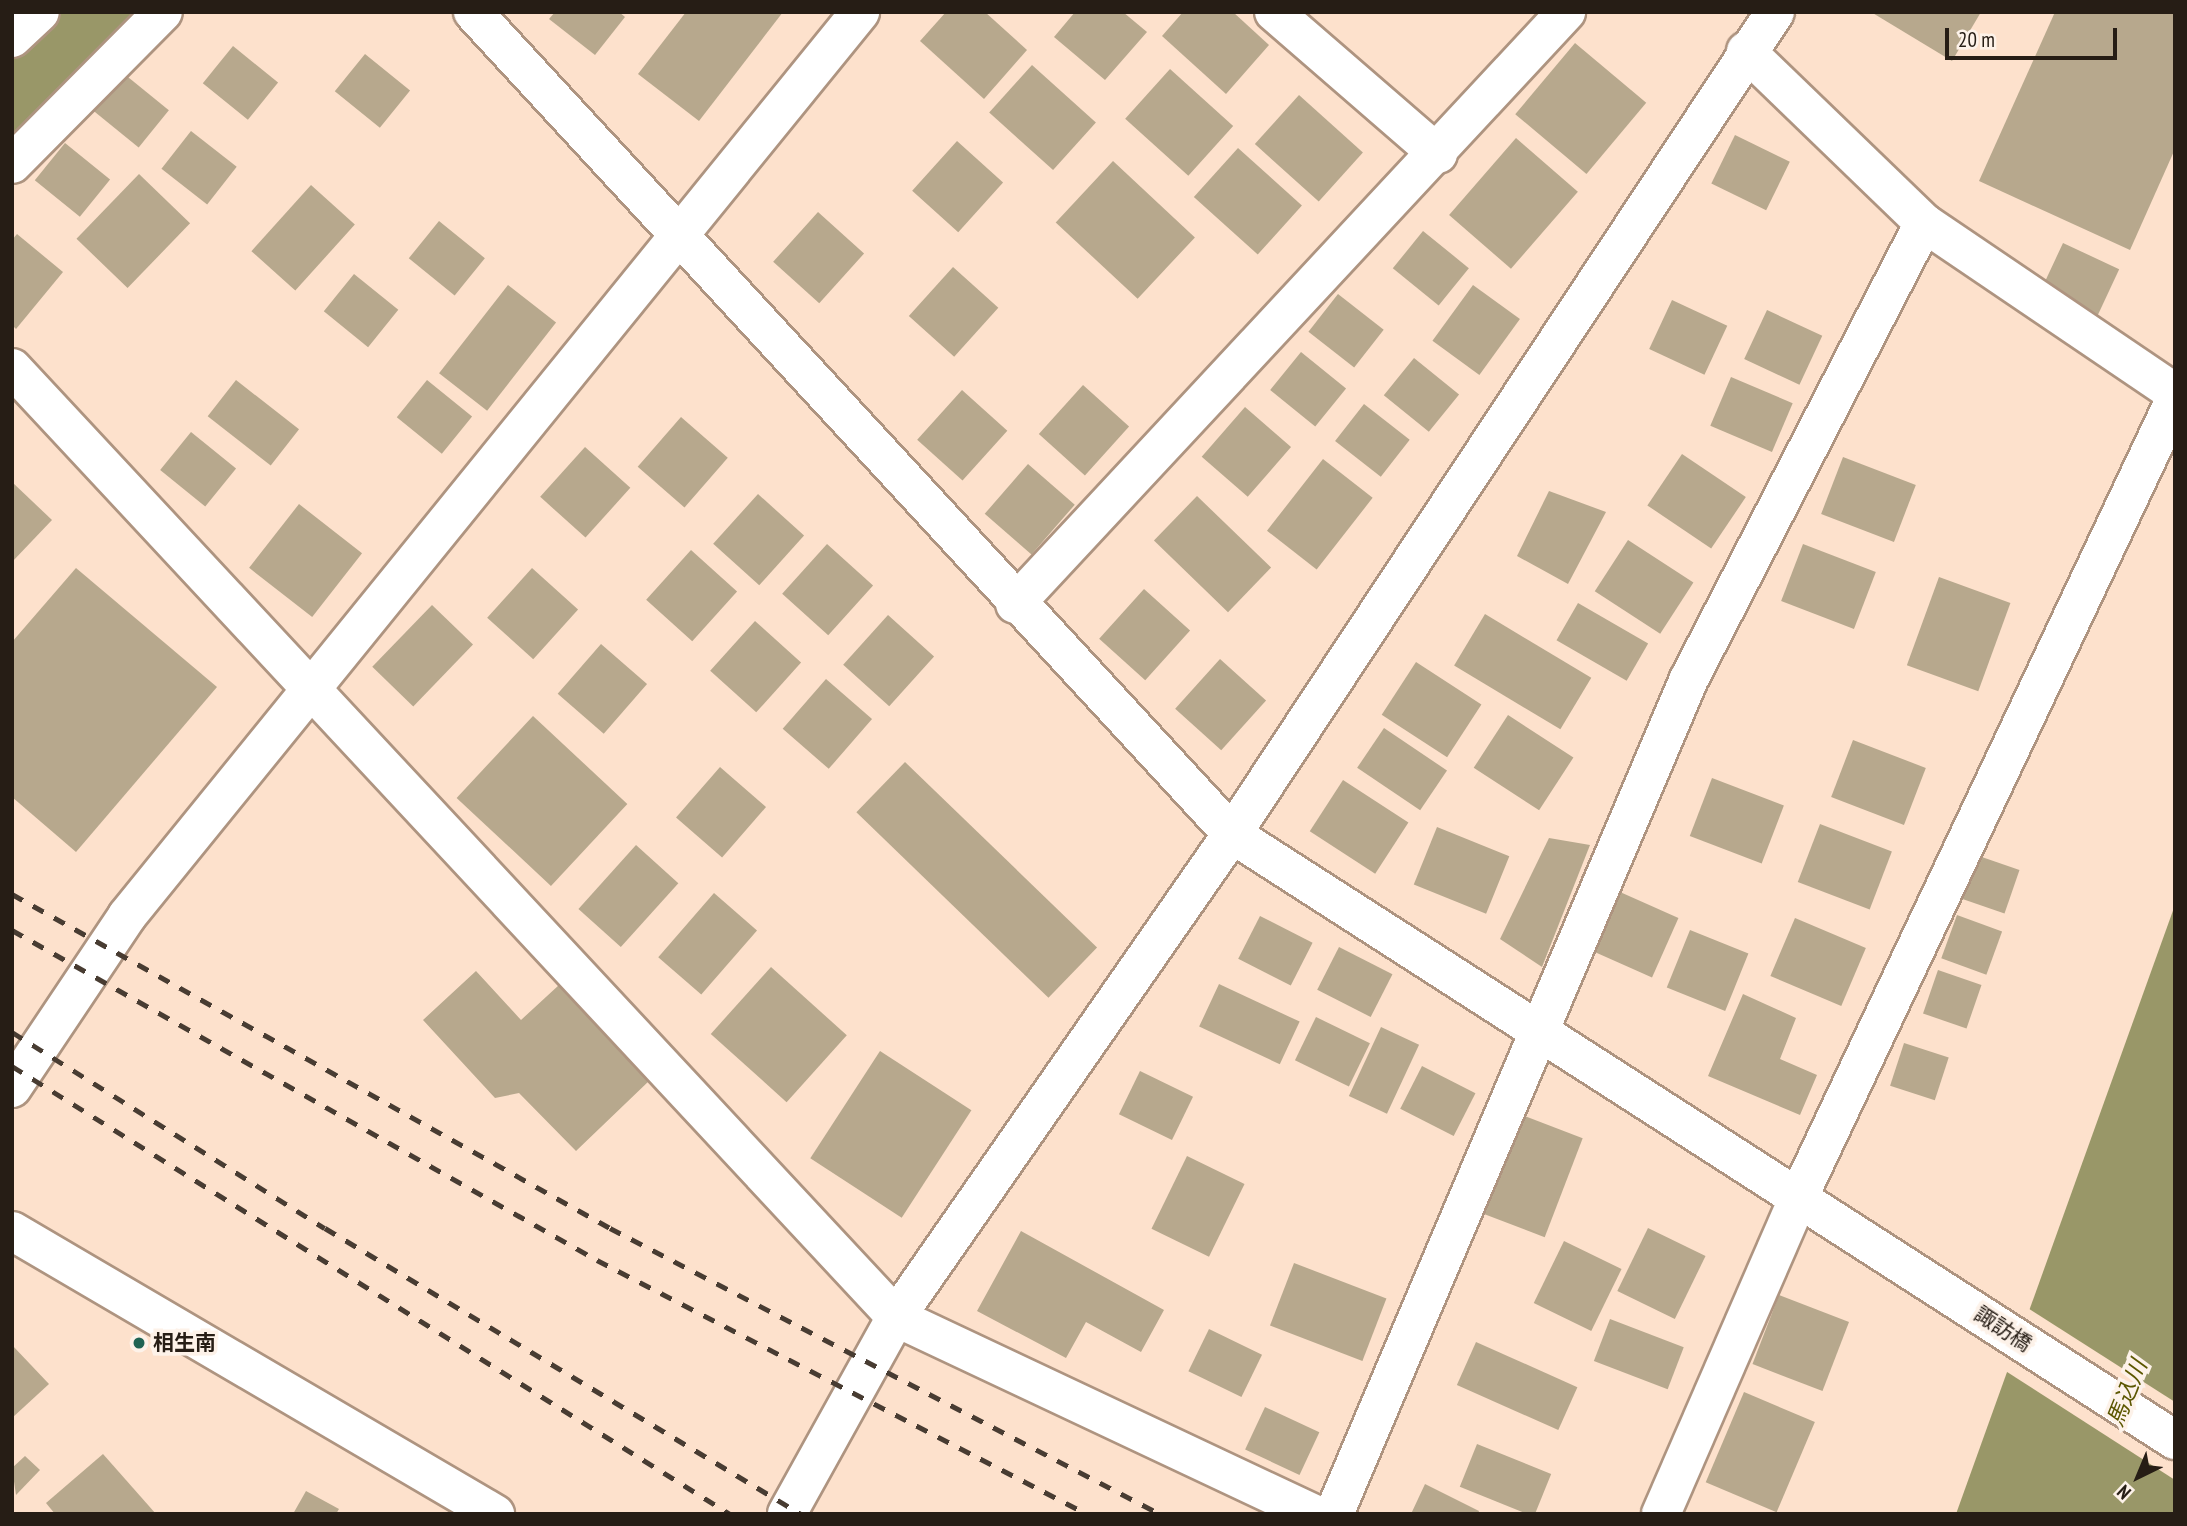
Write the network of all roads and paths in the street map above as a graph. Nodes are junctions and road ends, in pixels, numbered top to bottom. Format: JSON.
{"nodes":[{"id":1,"x":40,"y":12,"type":"edge"},
{"id":2,"x":163,"y":12,"type":"edge"},
{"id":3,"x":472,"y":12,"type":"edge"},
{"id":4,"x":860,"y":12,"type":"edge"},
{"id":5,"x":1274,"y":12,"type":"edge"},
{"id":6,"x":1566,"y":12,"type":"edge"},
{"id":7,"x":1773,"y":13,"type":"edge"},
{"id":8,"x":12,"y":38,"type":"edge"},
{"id":9,"x":1746,"y":51,"type":"junction"},
{"id":10,"x":1438,"y":154,"type":"junction"},
{"id":11,"x":12,"y":164,"type":"edge"},
{"id":12,"x":1924,"y":223,"type":"junction"},
{"id":13,"x":680,"y":233,"type":"junction"},
{"id":14,"x":12,"y":368,"type":"edge"},
{"id":15,"x":2175,"y":393,"type":"edge"},
{"id":16,"x":2175,"y":400,"type":"edge"},
{"id":17,"x":1015,"y":604,"type":"junction"},
{"id":18,"x":310,"y":685,"type":"junction"},
{"id":19,"x":1232,"y":834,"type":"junction"},
{"id":20,"x":1540,"y":1033,"type":"junction"},
{"id":21,"x":12,"y":1088,"type":"edge"},
{"id":22,"x":1799,"y":1196,"type":"junction"},
{"id":23,"x":12,"y":1231,"type":"edge"},
{"id":24,"x":896,"y":1317,"type":"junction"},
{"id":25,"x":2175,"y":1440,"type":"edge"},
{"id":26,"x":495,"y":1514,"type":"edge"},
{"id":27,"x":787,"y":1514,"type":"edge"},
{"id":28,"x":1314,"y":1514,"type":"edge"},
{"id":29,"x":1334,"y":1514,"type":"edge"},
{"id":30,"x":1661,"y":1514,"type":"edge"}],
"edges":[{"from":1,"to":8,"type":"street"},
{"from":2,"to":11,"type":"street"},
{"from":3,"to":13,"type":"street","name":"諏訪橋"},
{"from":4,"to":13,"type":"street"},
{"from":5,"to":10,"type":"street"},
{"from":6,"to":10,"type":"street"},
{"from":7,"to":9,"type":"street"},
{"from":9,"to":12,"type":"street"},
{"from":9,"to":19,"type":"street"},
{"from":10,"to":17,"type":"street"},
{"from":12,"to":15,"type":"street"},
{"from":12,"to":20,"type":"street"},
{"from":13,"to":17,"type":"street","name":"諏訪橋"},
{"from":13,"to":18,"type":"street"},
{"from":14,"to":18,"type":"street"},
{"from":16,"to":22,"type":"street"},
{"from":17,"to":19,"type":"street","name":"諏訪橋"},
{"from":18,"to":21,"type":"street"},
{"from":18,"to":24,"type":"street"},
{"from":19,"to":20,"type":"street","name":"諏訪橋"},
{"from":19,"to":24,"type":"street"},
{"from":20,"to":22,"type":"street","name":"諏訪橋"},
{"from":20,"to":29,"type":"street"},
{"from":22,"to":25,"type":"street","name":"諏訪橋"},
{"from":22,"to":30,"type":"street"},
{"from":23,"to":26,"type":"street"},
{"from":24,"to":27,"type":"street"},
{"from":24,"to":28,"type":"street"}]}
